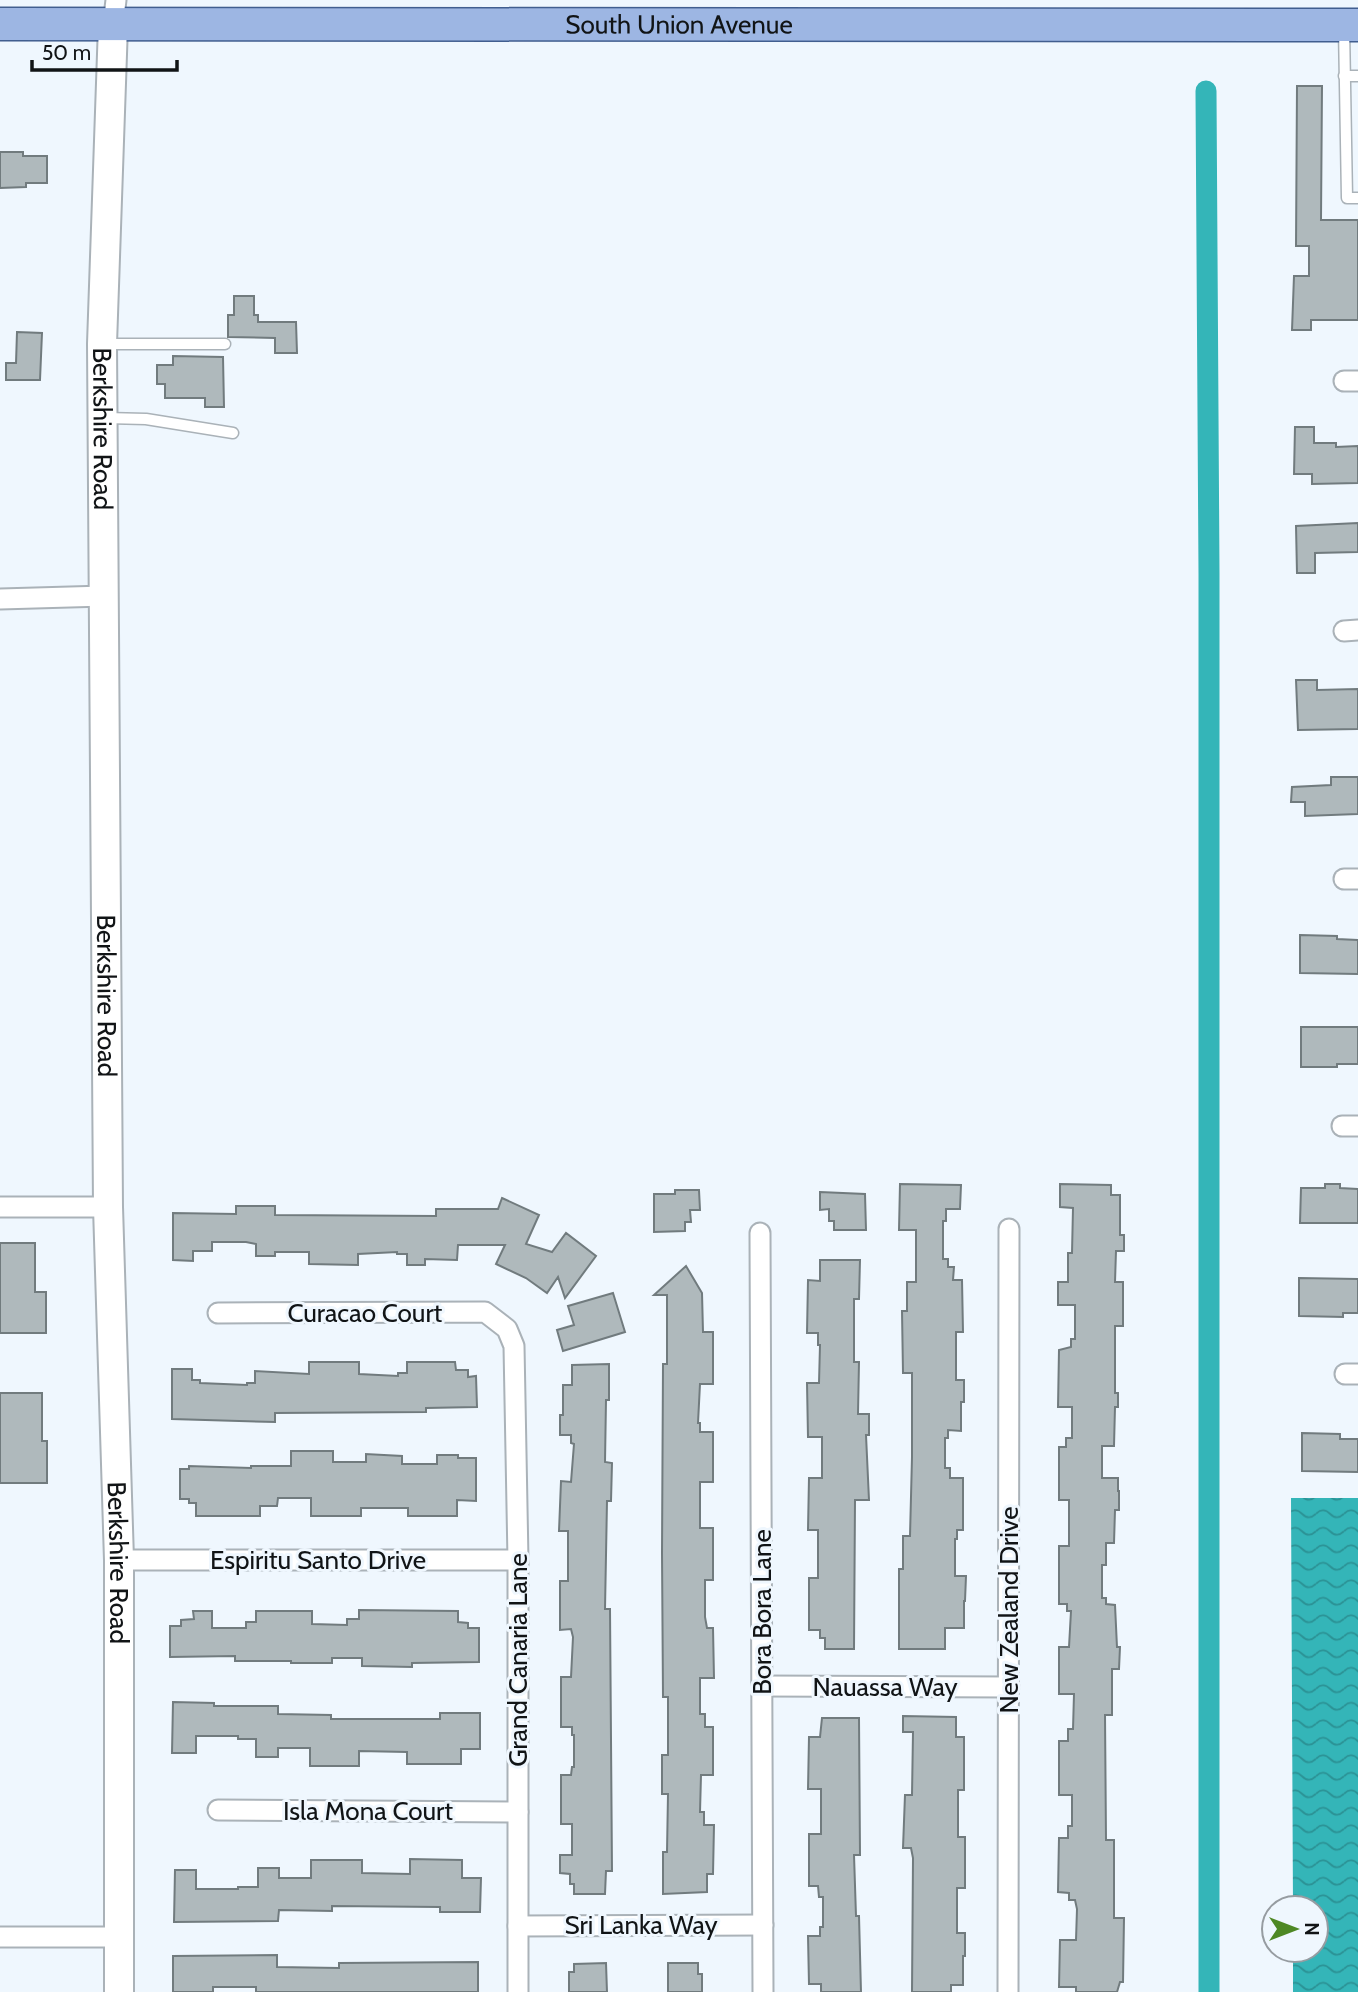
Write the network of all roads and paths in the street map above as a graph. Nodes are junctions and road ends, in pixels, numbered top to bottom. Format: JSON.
{"nodes":[{"id":1,"x":114,"y":12,"type":"edge"},
{"id":2,"x":0,"y":24,"type":"edge"},
{"id":3,"x":1351,"y":25,"type":"edge"},
{"id":4,"x":1344,"y":76,"type":"junction"},
{"id":5,"x":1358,"y":76,"type":"edge"},
{"id":6,"x":1358,"y":198,"type":"edge"},
{"id":7,"x":102,"y":344,"type":"junction"},
{"id":8,"x":225,"y":344,"type":"dead end"},
{"id":9,"x":102,"y":418,"type":"junction"},
{"id":10,"x":233,"y":433,"type":"dead end"},
{"id":11,"x":105,"y":596,"type":"junction"},
{"id":12,"x":0,"y":598,"type":"edge"},
{"id":13,"x":0,"y":1207,"type":"edge"},
{"id":14,"x":108,"y":1207,"type":"junction"},
{"id":15,"x":1009,"y":1229,"type":"dead end"},
{"id":16,"x":760,"y":1233,"type":"dead end"},
{"id":17,"x":218,"y":1314,"type":"dead end"},
{"id":18,"x":507,"y":1329,"type":"joint"},
{"id":19,"x":119,"y":1560,"type":"junction"},
{"id":20,"x":518,"y":1560,"type":"junction"},
{"id":21,"x":762,"y":1686,"type":"junction"},
{"id":22,"x":1009,"y":1688,"type":"junction"},
{"id":23,"x":218,"y":1810,"type":"dead end"},
{"id":24,"x":518,"y":1812,"type":"junction"},
{"id":25,"x":763,"y":1925,"type":"junction"},
{"id":26,"x":518,"y":1926,"type":"junction"},
{"id":27,"x":0,"y":1937,"type":"edge"},
{"id":28,"x":119,"y":1937,"type":"junction"},
{"id":29,"x":119,"y":1992,"type":"edge"},
{"id":30,"x":518,"y":1992,"type":"edge"},
{"id":31,"x":763,"y":1992,"type":"edge"},
{"id":32,"x":1008,"y":1992,"type":"edge"}],
"edges":[{"from":1,"to":2,"type":"main road","name":"South Union Avenue"},
{"from":1,"to":3,"type":"main road","name":"South Union Avenue"},
{"from":1,"to":7,"type":"street","name":"Berkshire Road"},
{"from":3,"to":4,"type":"lane"},
{"from":4,"to":5,"type":"lane"},
{"from":4,"to":6,"type":"lane"},
{"from":7,"to":8,"type":"lane"},
{"from":7,"to":9,"type":"street","name":"Berkshire Road"},
{"from":9,"to":10,"type":"lane"},
{"from":9,"to":11,"type":"street","name":"Berkshire Road"},
{"from":11,"to":12,"type":"street"},
{"from":11,"to":14,"type":"street","name":"Berkshire Road"},
{"from":13,"to":14,"type":"street"},
{"from":14,"to":19,"type":"street","name":"Berkshire Road"},
{"from":15,"to":22,"type":"street","name":"New Zealand Drive"},
{"from":16,"to":21,"type":"street","name":"Bora Bora Lane"},
{"from":17,"to":18,"type":"street","name":"Curacao Court"},
{"from":18,"to":20,"type":"street","name":"Grand Canaria Lane"},
{"from":19,"to":20,"type":"street","name":"Espiritu Santo Drive"},
{"from":19,"to":28,"type":"street","name":"Berkshire Road"},
{"from":20,"to":24,"type":"street","name":"Grand Canaria Lane"},
{"from":21,"to":22,"type":"street","name":"Nauassa Way"},
{"from":21,"to":25,"type":"street","name":"Bora Bora Lane"},
{"from":22,"to":32,"type":"street","name":"New Zealand Drive"},
{"from":23,"to":24,"type":"street","name":"Isla Mona Court"},
{"from":24,"to":26,"type":"street","name":"Grand Canaria Lane"},
{"from":25,"to":26,"type":"street","name":"Sri Lanka Way"},
{"from":25,"to":31,"type":"street","name":"Bora Bora Lane"},
{"from":26,"to":30,"type":"street","name":"Grand Canaria Lane"},
{"from":27,"to":28,"type":"street"},
{"from":28,"to":29,"type":"street","name":"Berkshire Road"}]}
